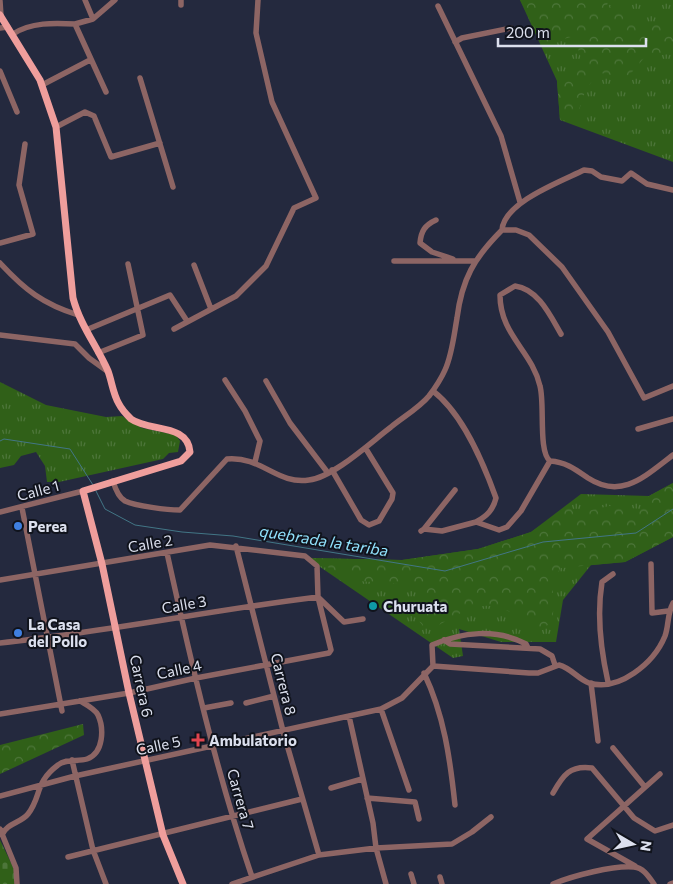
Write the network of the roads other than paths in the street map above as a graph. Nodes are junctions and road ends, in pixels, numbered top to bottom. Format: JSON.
{"nodes":[{"id":1,"x":85,"y":0,"type":"edge"},
{"id":2,"x":115,"y":0,"type":"edge"},
{"id":3,"x":258,"y":0,"type":"edge"},
{"id":4,"x":0,"y":1,"type":"edge"},
{"id":5,"x":438,"y":6,"type":"dead end"},
{"id":6,"x":0,"y":15,"type":"edge"},
{"id":7,"x":93,"y":19,"type":"junction"},
{"id":8,"x":75,"y":24,"type":"junction"},
{"id":9,"x":0,"y":28,"type":"edge"},
{"id":10,"x":512,"y":28,"type":"dead end"},
{"id":11,"x":11,"y":31,"type":"junction"},
{"id":12,"x":455,"y":42,"type":"junction"},
{"id":13,"x":90,"y":60,"type":"junction"},
{"id":14,"x":0,"y":71,"type":"edge"},
{"id":15,"x":140,"y":78,"type":"dead end"},
{"id":16,"x":42,"y":85,"type":"junction"},
{"id":17,"x":0,"y":90,"type":"edge"},
{"id":18,"x":8,"y":90,"type":"junction"},
{"id":19,"x":106,"y":92,"type":"dead end"},
{"id":20,"x":18,"y":112,"type":"dead end"},
{"id":21,"x":56,"y":127,"type":"junction"},
{"id":22,"x":160,"y":143,"type":"junction"},
{"id":23,"x":25,"y":144,"type":"dead end"},
{"id":24,"x":173,"y":187,"type":"dead end"},
{"id":25,"x":673,"y":190,"type":"edge"},
{"id":26,"x":520,"y":202,"type":"junction"},
{"id":27,"x":436,"y":220,"type":"dead end"},
{"id":28,"x":502,"y":230,"type":"junction"},
{"id":29,"x":0,"y":243,"type":"edge"},
{"id":30,"x":394,"y":261,"type":"dead end"},
{"id":31,"x":460,"y":261,"type":"junction"},
{"id":32,"x":475,"y":261,"type":"junction"},
{"id":33,"x":0,"y":263,"type":"edge"},
{"id":34,"x":128,"y":264,"type":"dead end"},
{"id":35,"x":194,"y":265,"type":"dead end"},
{"id":36,"x":211,"y":308,"type":"junction"},
{"id":37,"x":137,"y":310,"type":"junction"},
{"id":38,"x":78,"y":315,"type":"junction"},
{"id":39,"x":188,"y":321,"type":"junction"},
{"id":40,"x":174,"y":329,"type":"dead end"},
{"id":41,"x":86,"y":330,"type":"junction"},
{"id":42,"x":0,"y":334,"type":"edge"},
{"id":43,"x":561,"y":334,"type":"dead end"},
{"id":44,"x":98,"y":353,"type":"junction"},
{"id":45,"x":108,"y":371,"type":"junction"},
{"id":46,"x":225,"y":380,"type":"dead end"},
{"id":47,"x":266,"y":381,"type":"dead end"},
{"id":48,"x":673,"y":386,"type":"edge"},
{"id":49,"x":433,"y":390,"type":"junction"},
{"id":50,"x":673,"y":419,"type":"edge"},
{"id":51,"x":638,"y":429,"type":"dead end"},
{"id":52,"x":366,"y":449,"type":"junction"},
{"id":53,"x":673,"y":455,"type":"edge"},
{"id":54,"x":550,"y":461,"type":"junction"},
{"id":55,"x":255,"y":462,"type":"junction"},
{"id":56,"x":330,"y":471,"type":"junction"},
{"id":57,"x":113,"y":481,"type":"junction"},
{"id":58,"x":455,"y":490,"type":"dead end"},
{"id":59,"x":83,"y":491,"type":"junction"},
{"id":60,"x":22,"y":508,"type":"junction"},
{"id":61,"x":0,"y":512,"type":"edge"},
{"id":62,"x":476,"y":522,"type":"junction"},
{"id":63,"x":236,"y":546,"type":"junction"},
{"id":64,"x":167,"y":553,"type":"junction"},
{"id":65,"x":102,"y":564,"type":"junction"},
{"id":66,"x":651,"y":564,"type":"dead end"},
{"id":67,"x":36,"y":573,"type":"junction"},
{"id":68,"x":613,"y":574,"type":"dead end"},
{"id":69,"x":0,"y":580,"type":"edge"},
{"id":70,"x":318,"y":597,"type":"junction"},
{"id":71,"x":673,"y":603,"type":"edge"},
{"id":72,"x":251,"y":605,"type":"junction"},
{"id":73,"x":668,"y":612,"type":"junction"},
{"id":74,"x":181,"y":617,"type":"junction"},
{"id":75,"x":363,"y":619,"type":"dead end"},
{"id":76,"x":115,"y":628,"type":"junction"},
{"id":77,"x":48,"y":638,"type":"junction"},
{"id":78,"x":444,"y":640,"type":"junction"},
{"id":79,"x":0,"y":643,"type":"edge"},
{"id":80,"x":528,"y":648,"type":"junction"},
{"id":81,"x":555,"y":665,"type":"junction"},
{"id":82,"x":266,"y":666,"type":"junction"},
{"id":83,"x":433,"y":666,"type":"junction"},
{"id":84,"x":425,"y":672,"type":"junction"},
{"id":85,"x":196,"y":678,"type":"junction"},
{"id":86,"x":608,"y":682,"type":"junction"},
{"id":87,"x":591,"y":684,"type":"junction"},
{"id":88,"x":129,"y":693,"type":"junction"},
{"id":89,"x":274,"y":696,"type":"junction"},
{"id":90,"x":80,"y":700,"type":"junction"},
{"id":91,"x":231,"y":702,"type":"dead end"},
{"id":92,"x":61,"y":704,"type":"junction"},
{"id":93,"x":246,"y":704,"type":"dead end"},
{"id":94,"x":204,"y":708,"type":"junction"},
{"id":95,"x":381,"y":709,"type":"junction"},
{"id":96,"x":62,"y":711,"type":"dead end"},
{"id":97,"x":0,"y":714,"type":"edge"},
{"id":98,"x":349,"y":716,"type":"junction"},
{"id":99,"x":283,"y":731,"type":"junction"},
{"id":100,"x":598,"y":741,"type":"dead end"},
{"id":101,"x":212,"y":746,"type":"junction"},
{"id":102,"x":613,"y":748,"type":"dead end"},
{"id":103,"x":72,"y":760,"type":"junction"},
{"id":104,"x":145,"y":761,"type":"junction"},
{"id":105,"x":660,"y":774,"type":"dead end"},
{"id":106,"x":75,"y":776,"type":"junction"},
{"id":107,"x":362,"y":779,"type":"junction"},
{"id":108,"x":40,"y":784,"type":"junction"},
{"id":109,"x":645,"y":787,"type":"junction"},
{"id":110,"x":331,"y":788,"type":"dead end"},
{"id":111,"x":409,"y":790,"type":"dead end"},
{"id":112,"x":553,"y":793,"type":"dead end"},
{"id":113,"x":0,"y":796,"type":"edge"},
{"id":114,"x":367,"y":798,"type":"junction"},
{"id":115,"x":302,"y":799,"type":"junction"},
{"id":116,"x":455,"y":804,"type":"dead end"},
{"id":117,"x":623,"y":806,"type":"junction"},
{"id":118,"x":232,"y":817,"type":"junction"},
{"id":119,"x":491,"y":817,"type":"dead end"},
{"id":120,"x":419,"y":819,"type":"dead end"},
{"id":121,"x":673,"y":825,"type":"edge"},
{"id":122,"x":1,"y":832,"type":"edge"},
{"id":123,"x":163,"y":835,"type":"junction"},
{"id":124,"x":376,"y":848,"type":"junction"},
{"id":125,"x":93,"y":850,"type":"junction"},
{"id":126,"x":319,"y":855,"type":"junction"},
{"id":127,"x":68,"y":857,"type":"dead end"},
{"id":128,"x":635,"y":866,"type":"junction"},
{"id":129,"x":411,"y":874,"type":"dead end"},
{"id":130,"x":252,"y":877,"type":"junction"},
{"id":131,"x":440,"y":877,"type":"dead end"},
{"id":132,"x":17,"y":884,"type":"edge"},
{"id":133,"x":106,"y":884,"type":"edge"},
{"id":134,"x":183,"y":884,"type":"edge"},
{"id":135,"x":232,"y":884,"type":"edge"},
{"id":136,"x":386,"y":884,"type":"edge"},
{"id":137,"x":414,"y":884,"type":"edge"},
{"id":138,"x":442,"y":884,"type":"edge"},
{"id":139,"x":553,"y":884,"type":"edge"},
{"id":140,"x":654,"y":884,"type":"edge"}],
"edges":[{"from":1,"to":7,"type":"street"},
{"from":2,"to":7,"type":"street"},
{"from":3,"to":36,"type":"street"},
{"from":4,"to":6,"type":"street"},
{"from":5,"to":12,"type":"street"},
{"from":6,"to":11,"type":"main road"},
{"from":7,"to":8,"type":"street"},
{"from":8,"to":11,"type":"street"},
{"from":8,"to":13,"type":"street"},
{"from":9,"to":11,"type":"street"},
{"from":10,"to":12,"type":"street"},
{"from":11,"to":16,"type":"main road"},
{"from":12,"to":26,"type":"street"},
{"from":13,"to":16,"type":"street"},
{"from":13,"to":19,"type":"street"},
{"from":14,"to":18,"type":"street"},
{"from":15,"to":22,"type":"street"},
{"from":16,"to":21,"type":"main road"},
{"from":17,"to":18,"type":"street"},
{"from":18,"to":20,"type":"street"},
{"from":21,"to":22,"type":"street"},
{"from":21,"to":38,"type":"main road"},
{"from":22,"to":24,"type":"street"},
{"from":23,"to":29,"type":"street"},
{"from":25,"to":26,"type":"street"},
{"from":26,"to":28,"type":"street"},
{"from":27,"to":31,"type":"street"},
{"from":28,"to":32,"type":"street"},
{"from":28,"to":48,"type":"street"},
{"from":30,"to":31,"type":"street"},
{"from":31,"to":32,"type":"street"},
{"from":32,"to":49,"type":"street"},
{"from":33,"to":38,"type":"street"},
{"from":34,"to":37,"type":"street"},
{"from":35,"to":36,"type":"street"},
{"from":36,"to":39,"type":"street"},
{"from":37,"to":39,"type":"street"},
{"from":37,"to":41,"type":"street"},
{"from":37,"to":44,"type":"street"},
{"from":38,"to":41,"type":"main road"},
{"from":39,"to":40,"type":"street"},
{"from":41,"to":44,"type":"main road"},
{"from":42,"to":45,"type":"street"},
{"from":43,"to":54,"type":"street"},
{"from":44,"to":45,"type":"main road"},
{"from":45,"to":57,"type":"main road"},
{"from":46,"to":55,"type":"street"},
{"from":47,"to":56,"type":"street"},
{"from":49,"to":52,"type":"street"},
{"from":49,"to":62,"type":"street"},
{"from":50,"to":51,"type":"street"},
{"from":52,"to":56,"type":"street"},
{"from":52,"to":56,"type":"street"},
{"from":53,"to":54,"type":"street"},
{"from":54,"to":62,"type":"street"},
{"from":55,"to":56,"type":"street"},
{"from":55,"to":57,"type":"street"},
{"from":57,"to":59,"type":"main road"},
{"from":58,"to":62,"type":"street"},
{"from":59,"to":60,"type":"street","name":"Calle 1"},
{"from":59,"to":65,"type":"main road","name":"Carrera 6"},
{"from":60,"to":61,"type":"street","name":"Calle 1"},
{"from":60,"to":67,"type":"street"},
{"from":63,"to":64,"type":"street","name":"Calle 2"},
{"from":63,"to":70,"type":"street","name":"Calle 2"},
{"from":63,"to":72,"type":"street","name":"Carrera 8"},
{"from":64,"to":65,"type":"street","name":"Calle 2"},
{"from":64,"to":74,"type":"street","name":"Carrera 7"},
{"from":65,"to":67,"type":"street","name":"Calle 2"},
{"from":65,"to":76,"type":"main road","name":"Carrera 6"},
{"from":66,"to":73,"type":"street"},
{"from":67,"to":69,"type":"street","name":"Calle 2"},
{"from":67,"to":77,"type":"street"},
{"from":68,"to":86,"type":"street"},
{"from":70,"to":72,"type":"street","name":"Calle 3"},
{"from":70,"to":75,"type":"street"},
{"from":70,"to":82,"type":"street","name":"Calle 4"},
{"from":71,"to":73,"type":"street"},
{"from":72,"to":74,"type":"street","name":"Calle 3"},
{"from":72,"to":82,"type":"street","name":"Carrera 8"},
{"from":73,"to":86,"type":"street"},
{"from":74,"to":76,"type":"street","name":"Calle 3"},
{"from":74,"to":85,"type":"street","name":"Carrera 7"},
{"from":76,"to":77,"type":"street","name":"Calle 3"},
{"from":76,"to":88,"type":"main road","name":"Carrera 6"},
{"from":77,"to":79,"type":"street","name":"Calle 3"},
{"from":77,"to":92,"type":"street"},
{"from":78,"to":80,"type":"street"},
{"from":78,"to":80,"type":"street"},
{"from":78,"to":83,"type":"street"},
{"from":80,"to":81,"type":"street"},
{"from":81,"to":83,"type":"street"},
{"from":81,"to":87,"type":"street"},
{"from":82,"to":85,"type":"street","name":"Calle 4"},
{"from":82,"to":89,"type":"street","name":"Carrera 8"},
{"from":83,"to":84,"type":"street","name":"Calle 5"},
{"from":84,"to":95,"type":"street","name":"Calle 5"},
{"from":84,"to":116,"type":"street"},
{"from":85,"to":88,"type":"street","name":"Calle 4"},
{"from":85,"to":94,"type":"street","name":"Carrera 7"},
{"from":86,"to":87,"type":"street"},
{"from":87,"to":100,"type":"street"},
{"from":88,"to":90,"type":"street","name":"Calle 4"},
{"from":88,"to":104,"type":"main road","name":"Carrera 6"},
{"from":89,"to":93,"type":"street"},
{"from":89,"to":99,"type":"street","name":"Carrera 8"},
{"from":90,"to":92,"type":"street","name":"Calle 4"},
{"from":90,"to":103,"type":"street"},
{"from":91,"to":94,"type":"street"},
{"from":92,"to":96,"type":"street"},
{"from":92,"to":97,"type":"street","name":"Calle 4"},
{"from":94,"to":101,"type":"street","name":"Carrera 7"},
{"from":95,"to":98,"type":"street","name":"Calle 5"},
{"from":95,"to":111,"type":"street"},
{"from":98,"to":99,"type":"street","name":"Calle 5"},
{"from":98,"to":107,"type":"street"},
{"from":99,"to":101,"type":"street","name":"Calle 5"},
{"from":99,"to":115,"type":"street","name":"Carrera 8"},
{"from":101,"to":104,"type":"street","name":"Calle 5"},
{"from":101,"to":118,"type":"street","name":"Carrera 7"},
{"from":102,"to":109,"type":"street"},
{"from":103,"to":106,"type":"street"},
{"from":103,"to":108,"type":"street"},
{"from":104,"to":106,"type":"street","name":"Calle 5"},
{"from":104,"to":123,"type":"main road","name":"Carrera 6"},
{"from":105,"to":109,"type":"street"},
{"from":106,"to":108,"type":"street","name":"Calle 5"},
{"from":106,"to":125,"type":"street"},
{"from":107,"to":110,"type":"street"},
{"from":107,"to":114,"type":"street"},
{"from":108,"to":113,"type":"street","name":"Calle 5"},
{"from":108,"to":122,"type":"street"},
{"from":109,"to":117,"type":"street"},
{"from":112,"to":117,"type":"street"},
{"from":114,"to":120,"type":"street"},
{"from":114,"to":124,"type":"street"},
{"from":115,"to":118,"type":"street"},
{"from":115,"to":126,"type":"street","name":"Carrera 8"},
{"from":117,"to":121,"type":"street"},
{"from":117,"to":128,"type":"street"},
{"from":118,"to":123,"type":"street"},
{"from":118,"to":130,"type":"street","name":"Carrera 7"},
{"from":119,"to":124,"type":"street"},
{"from":122,"to":132,"type":"street"},
{"from":123,"to":125,"type":"street"},
{"from":123,"to":134,"type":"main road","name":"Carrera 6"},
{"from":124,"to":126,"type":"street"},
{"from":124,"to":136,"type":"street"},
{"from":125,"to":127,"type":"street"},
{"from":125,"to":133,"type":"street"},
{"from":126,"to":130,"type":"street"},
{"from":128,"to":139,"type":"street"},
{"from":128,"to":140,"type":"street"},
{"from":129,"to":137,"type":"street"},
{"from":130,"to":135,"type":"street"},
{"from":131,"to":138,"type":"street"}]}
